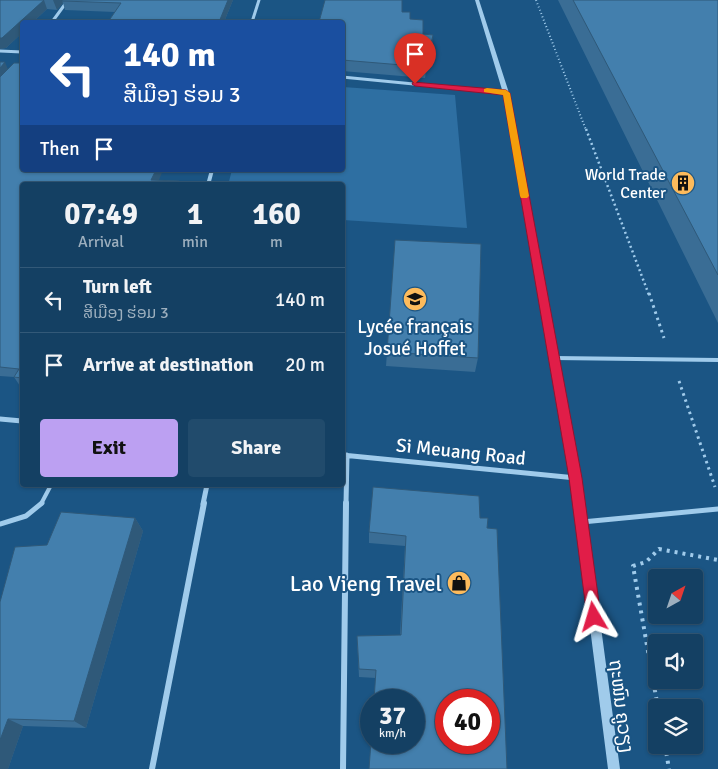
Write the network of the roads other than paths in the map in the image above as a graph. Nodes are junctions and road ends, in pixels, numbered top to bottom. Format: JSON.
{"nodes":[{"id":1,"x":68,"y":0,"type":"edge"},
{"id":2,"x":258,"y":0,"type":"edge"},
{"id":3,"x":477,"y":0,"type":"edge"},
{"id":4,"x":53,"y":20,"type":"edge"},
{"id":5,"x":253,"y":20,"type":"edge"},
{"id":6,"x":0,"y":50,"type":"edge"},
{"id":7,"x":20,"y":52,"type":"edge"},
{"id":8,"x":345,"y":77,"type":"edge"},
{"id":9,"x":506,"y":93,"type":"junction"},
{"id":10,"x":554,"y":358,"type":"junction"},
{"id":11,"x":718,"y":360,"type":"edge"},
{"id":12,"x":0,"y":419,"type":"edge"},
{"id":13,"x":20,"y":421,"type":"edge"},
{"id":14,"x":345,"y":455,"type":"edge"},
{"id":15,"x":576,"y":478,"type":"junction"},
{"id":16,"x":50,"y":487,"type":"edge"},
{"id":17,"x":207,"y":487,"type":"edge"},
{"id":18,"x":345,"y":487,"type":"edge"},
{"id":19,"x":718,"y":509,"type":"edge"},
{"id":20,"x":582,"y":522,"type":"junction"},
{"id":21,"x":0,"y":524,"type":"edge"},
{"id":22,"x":152,"y":769,"type":"edge"},
{"id":23,"x":343,"y":769,"type":"edge"},
{"id":24,"x":614,"y":769,"type":"edge"}],
"edges":[{"from":1,"to":4,"type":"street"},
{"from":2,"to":5,"type":"street"},
{"from":3,"to":9,"type":"street","name":"ຖະໜົນ ຄູວຽງ"},
{"from":6,"to":7,"type":"street"},
{"from":8,"to":9,"type":"street"},
{"from":9,"to":10,"type":"street","name":"ຖະໜົນ ຄູວຽງ"},
{"from":10,"to":11,"type":"lane"},
{"from":10,"to":15,"type":"street","name":"ຖະໜົນ ຄູວຽງ"},
{"from":12,"to":13,"type":"street"},
{"from":14,"to":15,"type":"street","name":"Si Meuang Road"},
{"from":15,"to":20,"type":"street","name":"ຖະໜົນ ຄູວຽງ"},
{"from":16,"to":21,"type":"lane"},
{"from":17,"to":22,"type":"street"},
{"from":18,"to":23,"type":"street"},
{"from":19,"to":20,"type":"lane"},
{"from":20,"to":24,"type":"street","name":"ຖະໜົນ ຄູວຽງ"}]}
